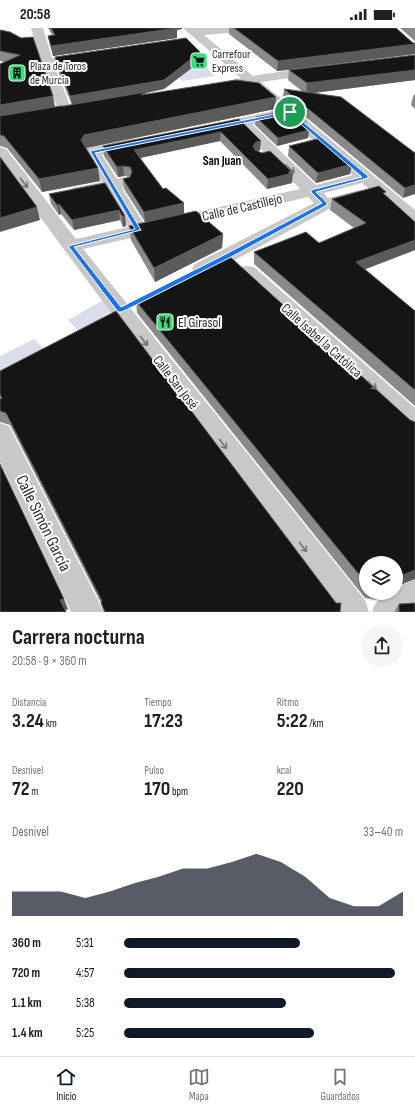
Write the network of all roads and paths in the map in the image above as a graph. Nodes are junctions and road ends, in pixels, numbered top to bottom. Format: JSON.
{"nodes":[{"id":1,"x":37,"y":28,"type":"edge"},
{"id":2,"x":251,"y":28,"type":"edge"},
{"id":3,"x":192,"y":35,"type":"edge"},
{"id":4,"x":93,"y":55,"type":"edge"},
{"id":5,"x":47,"y":62,"type":"junction"},
{"id":6,"x":332,"y":68,"type":"edge"},
{"id":7,"x":251,"y":80,"type":"junction"},
{"id":8,"x":200,"y":89,"type":"edge"},
{"id":9,"x":82,"y":110,"type":"edge"},
{"id":10,"x":66,"y":112,"type":"junction"},
{"id":11,"x":290,"y":112,"type":"junction"},
{"id":12,"x":51,"y":115,"type":"edge"},
{"id":13,"x":242,"y":122,"type":"junction"},
{"id":14,"x":197,"y":131,"type":"edge"},
{"id":15,"x":323,"y":141,"type":"junction"},
{"id":16,"x":144,"y":142,"type":"edge"},
{"id":17,"x":281,"y":151,"type":"junction"},
{"id":18,"x":0,"y":152,"type":"edge"},
{"id":19,"x":118,"y":184,"type":"junction"},
{"id":20,"x":373,"y":184,"type":"junction"},
{"id":21,"x":319,"y":197,"type":"junction"},
{"id":22,"x":50,"y":198,"type":"junction"},
{"id":23,"x":415,"y":220,"type":"edge"},
{"id":24,"x":139,"y":230,"type":"junction"},
{"id":25,"x":71,"y":246,"type":"junction"},
{"id":26,"x":228,"y":255,"type":"junction"},
{"id":27,"x":188,"y":276,"type":"edge"},
{"id":28,"x":415,"y":424,"type":"edge"},
{"id":29,"x":0,"y":434,"type":"edge"},
{"id":30,"x":415,"y":595,"type":"edge"},
{"id":31,"x":88,"y":612,"type":"edge"},
{"id":32,"x":353,"y":612,"type":"edge"},
{"id":33,"x":388,"y":612,"type":"edge"}],
"edges":[{"from":1,"to":5,"type":"street"},
{"from":2,"to":3,"type":"street"},
{"from":3,"to":7,"type":"street"},
{"from":4,"to":5,"type":"street"},
{"from":5,"to":10,"type":"street"},
{"from":6,"to":7,"type":"street"},
{"from":7,"to":8,"type":"street"},
{"from":7,"to":11,"type":"street"},
{"from":9,"to":10,"type":"street"},
{"from":10,"to":12,"type":"street"},
{"from":11,"to":13,"type":"street"},
{"from":11,"to":15,"type":"street"},
{"from":13,"to":14,"type":"street"},
{"from":13,"to":17,"type":"street"},
{"from":15,"to":17,"type":"street"},
{"from":15,"to":20,"type":"street"},
{"from":16,"to":19,"type":"street"},
{"from":17,"to":21,"type":"street","one_way":true},
{"from":18,"to":22,"type":"street","name":"Calle San José","one_way":true},
{"from":19,"to":22,"type":"street"},
{"from":19,"to":24,"type":"street"},
{"from":20,"to":21,"type":"street"},
{"from":20,"to":23,"type":"street"},
{"from":21,"to":24,"type":"street","name":"Calle de Castillejo"},
{"from":21,"to":26,"type":"street"},
{"from":22,"to":25,"type":"street","name":"Calle San José"},
{"from":24,"to":25,"type":"street","name":"Calle de Castillejo"},
{"from":25,"to":32,"type":"street","name":"Calle San José","one_way":true},
{"from":26,"to":27,"type":"street"},
{"from":26,"to":28,"type":"street","name":"Calle Isabel la Católica","one_way":true},
{"from":29,"to":31,"type":"street","name":"Calle Simón García"},
{"from":30,"to":33,"type":"street"}]}
